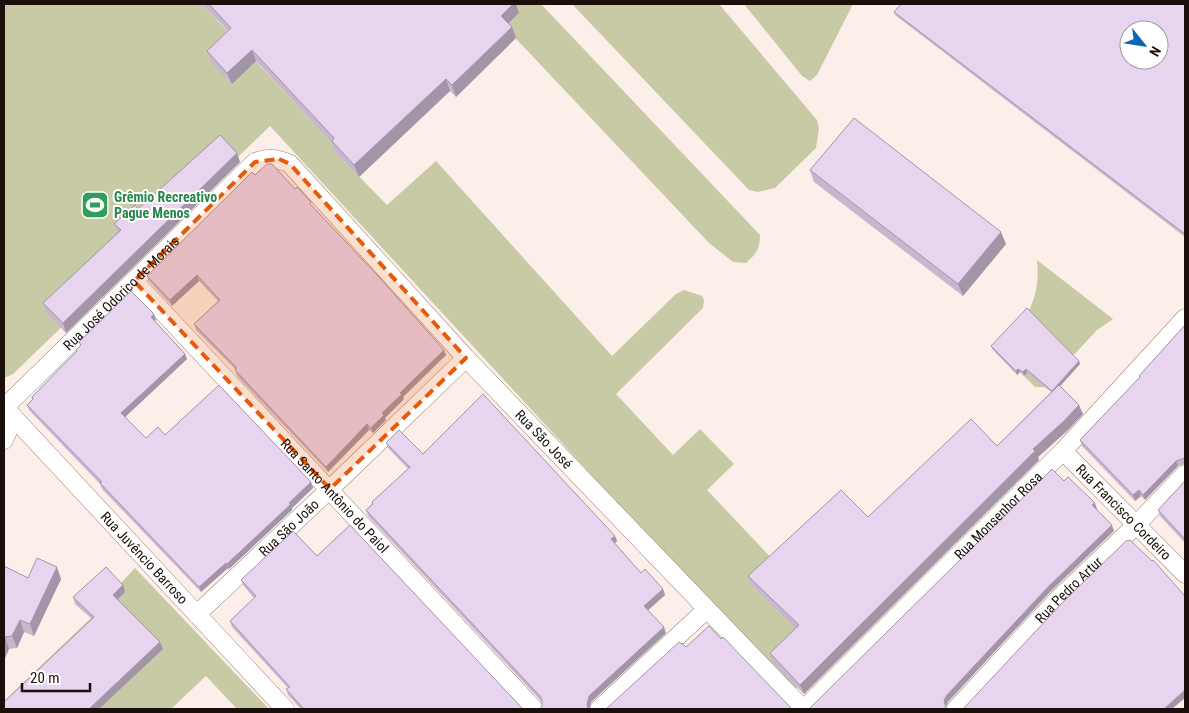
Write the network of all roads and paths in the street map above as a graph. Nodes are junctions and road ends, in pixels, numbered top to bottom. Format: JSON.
{"nodes":[{"id":1,"x":290,"y":164,"type":"joint"},
{"id":2,"x":134,"y":281,"type":"junction"},
{"id":3,"x":1185,"y":318,"type":"edge"},
{"id":4,"x":466,"y":358,"type":"junction"},
{"id":5,"x":7,"y":411,"type":"edge"},
{"id":6,"x":4,"y":440,"type":"edge"},
{"id":7,"x":1062,"y":451,"type":"junction"},
{"id":8,"x":1185,"y":474,"type":"edge"},
{"id":9,"x":330,"y":490,"type":"junction"},
{"id":10,"x":1136,"y":525,"type":"junction"},
{"id":11,"x":1185,"y":574,"type":"edge"},
{"id":12,"x":707,"y":608,"type":"junction"},
{"id":13,"x":197,"y":614,"type":"junction"},
{"id":14,"x":285,"y":709,"type":"edge"},
{"id":15,"x":534,"y":709,"type":"edge"},
{"id":16,"x":599,"y":709,"type":"edge"},
{"id":17,"x":804,"y":709,"type":"edge"},
{"id":18,"x":956,"y":709,"type":"edge"}],
"edges":[{"from":1,"to":2,"type":"street","name":"Rua José Odorico de Morais"},
{"from":1,"to":4,"type":"street","name":"Rua São José"},
{"from":2,"to":5,"type":"street","name":"Rua José Odorico de Morais"},
{"from":2,"to":9,"type":"street","name":"Rua Santo Antônio do Paiol"},
{"from":3,"to":7,"type":"street","name":"Rua Monsenhor Rosa"},
{"from":4,"to":9,"type":"street","name":"Rua São João"},
{"from":4,"to":12,"type":"street","name":"Rua São José"},
{"from":5,"to":6,"type":"street","name":"Rua José Odorico de Morais"},
{"from":5,"to":13,"type":"street","name":"Rua Juvêncio Barroso"},
{"from":7,"to":10,"type":"street","name":"Rua Francisco Cordeiro"},
{"from":7,"to":17,"type":"street","name":"Rua Monsenhor Rosa"},
{"from":8,"to":10,"type":"street","name":"Rua Pedro Artur"},
{"from":9,"to":13,"type":"street","name":"Rua São João"},
{"from":9,"to":15,"type":"street","name":"Rua Santo Antônio do Paiol"},
{"from":10,"to":11,"type":"street","name":"Rua Francisco Cordeiro"},
{"from":10,"to":18,"type":"street","name":"Rua Pedro Artur"},
{"from":12,"to":16,"type":"street"},
{"from":12,"to":17,"type":"street","name":"Rua São José"},
{"from":13,"to":14,"type":"street","name":"Rua Juvêncio Barroso"}]}
